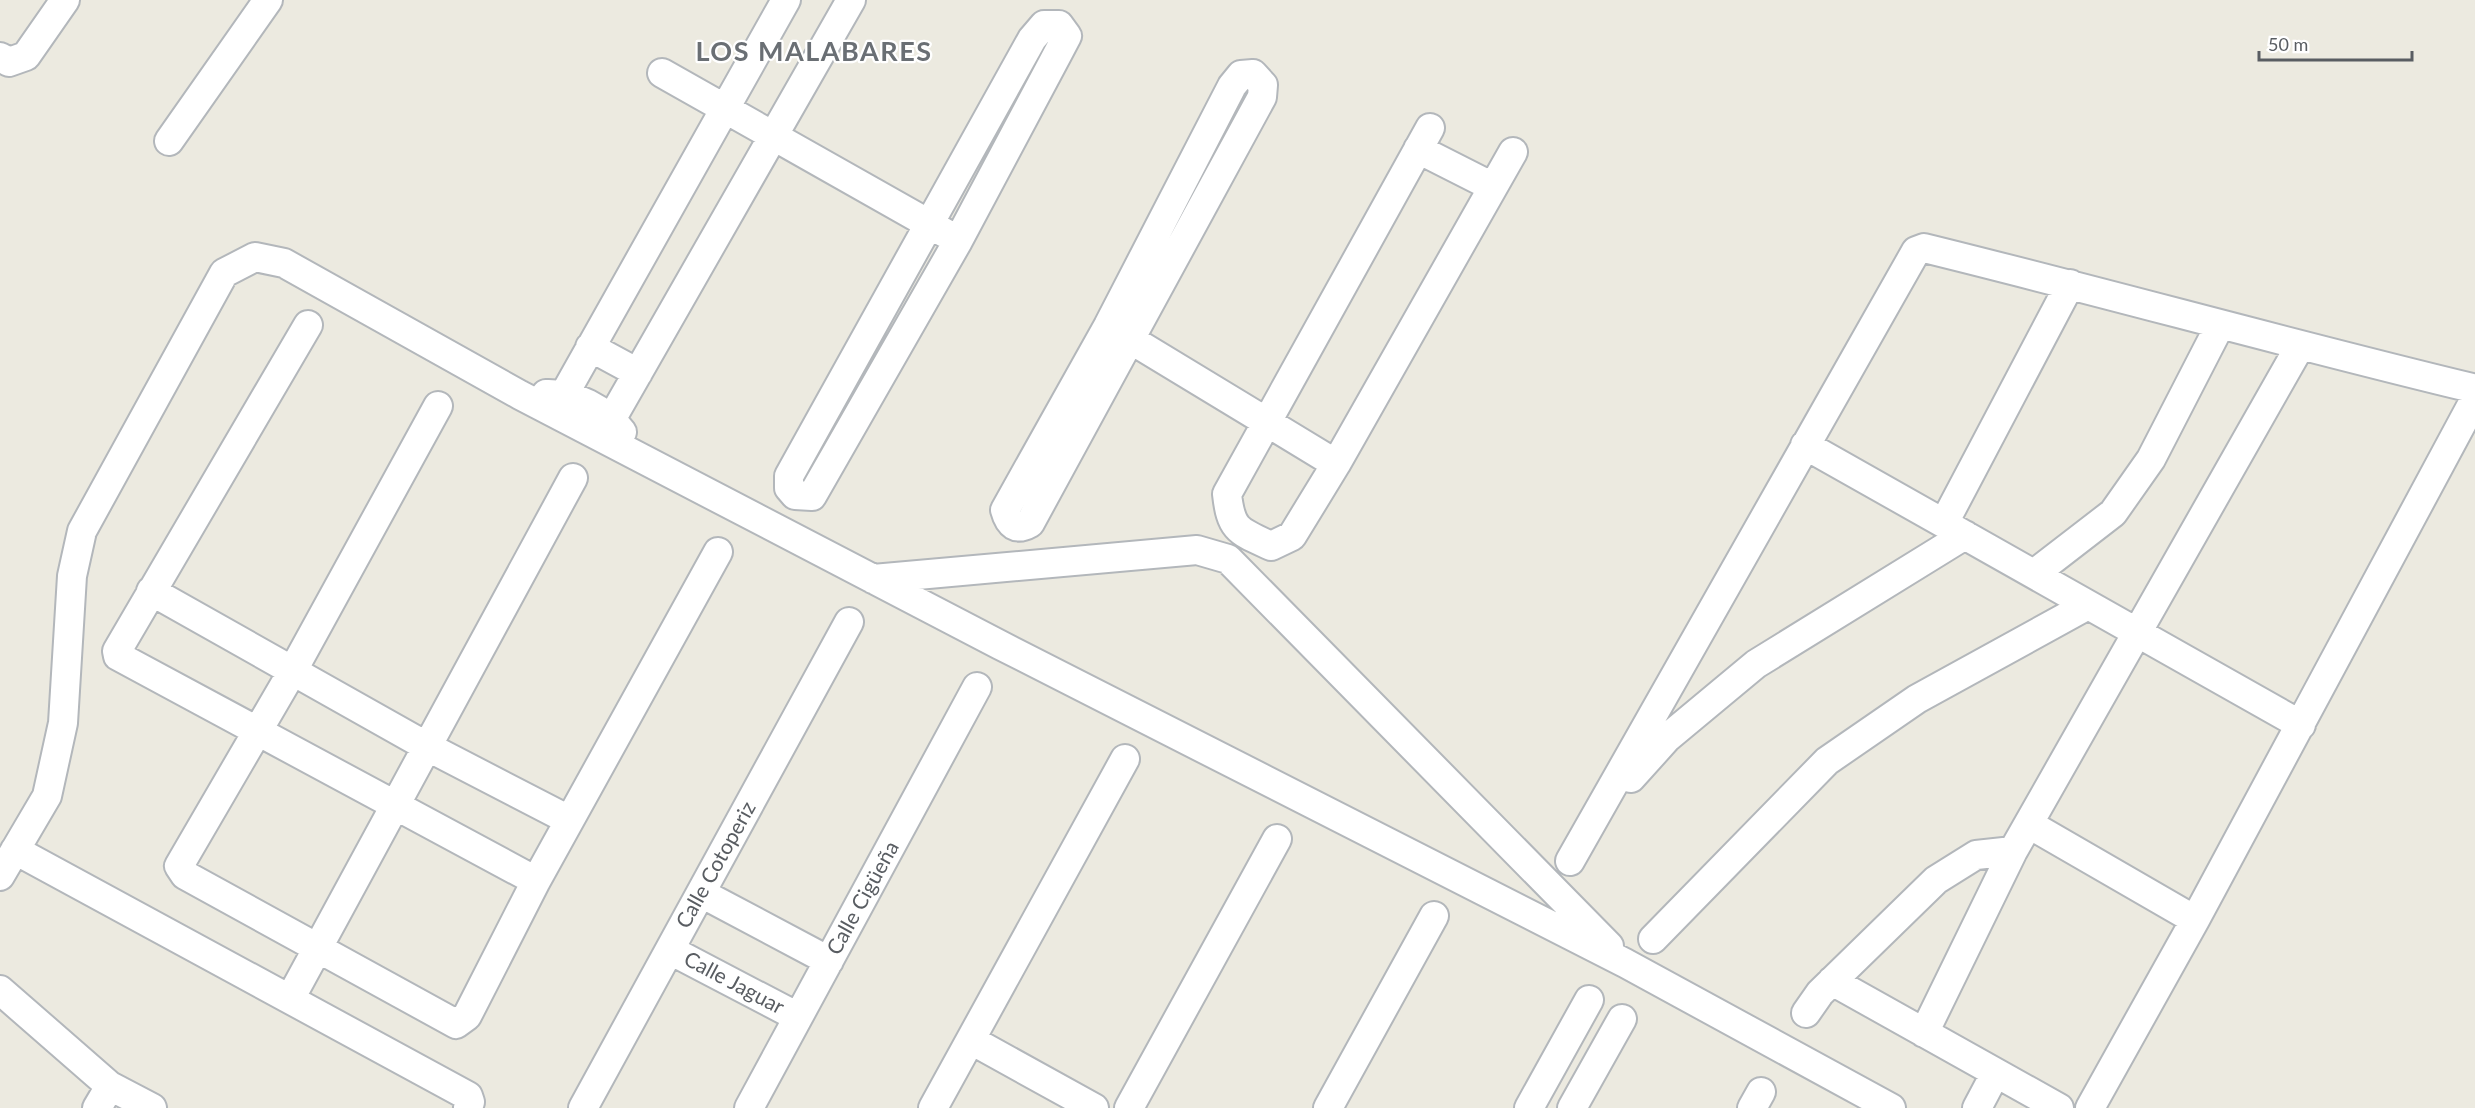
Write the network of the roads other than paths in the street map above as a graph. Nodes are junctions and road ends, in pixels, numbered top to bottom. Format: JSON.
{"nodes":[{"id":1,"x":65,"y":0,"type":"edge"},
{"id":2,"x":268,"y":0,"type":"edge"},
{"id":3,"x":786,"y":0,"type":"edge"},
{"id":4,"x":851,"y":0,"type":"edge"},
{"id":5,"x":0,"y":57,"type":"edge"},
{"id":6,"x":662,"y":73,"type":"dead end"},
{"id":7,"x":725,"y":109,"type":"junction"},
{"id":8,"x":773,"y":136,"type":"junction"},
{"id":9,"x":169,"y":141,"type":"dead end"},
{"id":10,"x":1513,"y":152,"type":"dead end"},
{"id":11,"x":1494,"y":187,"type":"junction"},
{"id":12,"x":929,"y":224,"type":"junction"},
{"id":13,"x":958,"y":241,"type":"junction"},
{"id":14,"x":2070,"y":284,"type":"junction"},
{"id":15,"x":2220,"y":324,"type":"junction"},
{"id":16,"x":308,"y":325,"type":"dead end"},
{"id":17,"x":1119,"y":333,"type":"junction"},
{"id":18,"x":2300,"y":346,"type":"junction"},
{"id":19,"x":590,"y":347,"type":"junction"},
{"id":20,"x":638,"y":373,"type":"junction"},
{"id":21,"x":565,"y":393,"type":"junction"},
{"id":22,"x":2475,"y":394,"type":"edge"},
{"id":23,"x":520,"y":395,"type":"junction"},
{"id":24,"x":2475,"y":399,"type":"edge"},
{"id":25,"x":438,"y":406,"type":"dead end"},
{"id":26,"x":612,"y":418,"type":"junction"},
{"id":27,"x":1266,"y":424,"type":"junction"},
{"id":28,"x":1805,"y":446,"type":"junction"},
{"id":29,"x":643,"y":459,"type":"junction"},
{"id":30,"x":1336,"y":464,"type":"junction"},
{"id":31,"x":573,"y":478,"type":"dead end"},
{"id":32,"x":1954,"y":529,"type":"junction"},
{"id":33,"x":1245,"y":534,"type":"junction"},
{"id":34,"x":718,"y":552,"type":"dead end"},
{"id":35,"x":1228,"y":559,"type":"junction"},
{"id":36,"x":2034,"y":574,"type":"junction"},
{"id":37,"x":873,"y":579,"type":"junction"},
{"id":38,"x":151,"y":591,"type":"junction"},
{"id":39,"x":2088,"y":605,"type":"junction"},
{"id":40,"x":849,"y":622,"type":"dead end"},
{"id":41,"x":2137,"y":633,"type":"junction"},
{"id":42,"x":292,"y":672,"type":"junction"},
{"id":43,"x":978,"y":687,"type":"dead end"},
{"id":44,"x":2301,"y":725,"type":"junction"},
{"id":45,"x":258,"y":729,"type":"junction"},
{"id":46,"x":426,"y":746,"type":"junction"},
{"id":47,"x":1125,"y":759,"type":"dead end"},
{"id":48,"x":396,"y":804,"type":"junction"},
{"id":49,"x":1595,"y":818,"type":"junction"},
{"id":50,"x":569,"y":820,"type":"junction"},
{"id":51,"x":2029,"y":824,"type":"junction"},
{"id":52,"x":1277,"y":840,"type":"dead end"},
{"id":53,"x":15,"y":850,"type":"junction"},
{"id":54,"x":2013,"y":851,"type":"junction"},
{"id":55,"x":1570,"y":861,"type":"dead end"},
{"id":56,"x":0,"y":876,"type":"edge"},
{"id":57,"x":536,"y":881,"type":"junction"},
{"id":58,"x":701,"y":893,"type":"junction"},
{"id":59,"x":1434,"y":916,"type":"dead end"},
{"id":60,"x":2195,"y":920,"type":"junction"},
{"id":61,"x":1653,"y":939,"type":"dead end"},
{"id":62,"x":319,"y":947,"type":"junction"},
{"id":63,"x":670,"y":950,"type":"junction"},
{"id":64,"x":829,"y":961,"type":"junction"},
{"id":65,"x":1625,"y":963,"type":"junction"},
{"id":66,"x":1832,"y":981,"type":"junction"},
{"id":67,"x":0,"y":990,"type":"edge"},
{"id":68,"x":290,"y":999,"type":"junction"},
{"id":69,"x":1590,"y":1000,"type":"dead end"},
{"id":70,"x":1806,"y":1013,"type":"dead end"},
{"id":71,"x":798,"y":1017,"type":"junction"},
{"id":72,"x":1622,"y":1020,"type":"dead end"},
{"id":73,"x":1924,"y":1033,"type":"junction"},
{"id":74,"x":970,"y":1040,"type":"junction"},
{"id":75,"x":2007,"y":1090,"type":"edge"},
{"id":76,"x":104,"y":1097,"type":"edge"},
{"id":77,"x":942,"y":1105,"type":"edge"},
{"id":78,"x":152,"y":1108,"type":"edge"},
{"id":79,"x":468,"y":1108,"type":"edge"},
{"id":80,"x":583,"y":1108,"type":"edge"},
{"id":81,"x":749,"y":1108,"type":"edge"},
{"id":82,"x":1094,"y":1108,"type":"edge"},
{"id":83,"x":1129,"y":1108,"type":"edge"},
{"id":84,"x":1328,"y":1108,"type":"edge"},
{"id":85,"x":1529,"y":1108,"type":"edge"},
{"id":86,"x":1572,"y":1108,"type":"edge"},
{"id":87,"x":1891,"y":1108,"type":"edge"},
{"id":88,"x":1977,"y":1108,"type":"edge"},
{"id":89,"x":2059,"y":1108,"type":"edge"},
{"id":90,"x":2090,"y":1108,"type":"edge"}],
"edges":[{"from":1,"to":5,"type":"street"},
{"from":2,"to":9,"type":"street"},
{"from":3,"to":7,"type":"street"},
{"from":4,"to":8,"type":"street"},
{"from":6,"to":7,"type":"street"},
{"from":7,"to":8,"type":"street"},
{"from":7,"to":19,"type":"street"},
{"from":8,"to":12,"type":"street"},
{"from":8,"to":20,"type":"street"},
{"from":10,"to":11,"type":"street"},
{"from":11,"to":27,"type":"street"},
{"from":11,"to":30,"type":"street"},
{"from":12,"to":13,"type":"street"},
{"from":12,"to":13,"type":"street"},
{"from":12,"to":13,"type":"street"},
{"from":14,"to":15,"type":"street"},
{"from":14,"to":28,"type":"street"},
{"from":14,"to":32,"type":"street"},
{"from":15,"to":18,"type":"street"},
{"from":15,"to":36,"type":"street"},
{"from":16,"to":38,"type":"street"},
{"from":17,"to":17,"type":"street"},
{"from":17,"to":17,"type":"street"},
{"from":17,"to":27,"type":"street"},
{"from":18,"to":22,"type":"street"},
{"from":18,"to":41,"type":"street"},
{"from":19,"to":20,"type":"street"},
{"from":19,"to":21,"type":"street"},
{"from":20,"to":26,"type":"street"},
{"from":21,"to":23,"type":"street"},
{"from":21,"to":26,"type":"street"},
{"from":23,"to":29,"type":"street"},
{"from":23,"to":53,"type":"street"},
{"from":24,"to":44,"type":"street"},
{"from":25,"to":42,"type":"street"},
{"from":26,"to":29,"type":"street"},
{"from":27,"to":30,"type":"street"},
{"from":27,"to":33,"type":"street"},
{"from":28,"to":32,"type":"street"},
{"from":28,"to":49,"type":"street"},
{"from":29,"to":37,"type":"street"},
{"from":30,"to":33,"type":"street"},
{"from":31,"to":46,"type":"street"},
{"from":32,"to":36,"type":"street"},
{"from":32,"to":49,"type":"street"},
{"from":33,"to":35,"type":"street"},
{"from":34,"to":50,"type":"street"},
{"from":35,"to":37,"type":"street"},
{"from":35,"to":65,"type":"street"},
{"from":36,"to":39,"type":"street"},
{"from":37,"to":65,"type":"street"},
{"from":38,"to":42,"type":"street"},
{"from":38,"to":45,"type":"street"},
{"from":39,"to":41,"type":"street"},
{"from":39,"to":61,"type":"street"},
{"from":40,"to":58,"type":"street","name":"Calle Cotoperiz"},
{"from":41,"to":44,"type":"street"},
{"from":41,"to":51,"type":"street"},
{"from":42,"to":45,"type":"street"},
{"from":42,"to":46,"type":"street"},
{"from":43,"to":64,"type":"street","name":"Calle Cigüeña"},
{"from":44,"to":60,"type":"street"},
{"from":45,"to":48,"type":"street"},
{"from":45,"to":62,"type":"street"},
{"from":46,"to":48,"type":"street"},
{"from":46,"to":50,"type":"street"},
{"from":47,"to":74,"type":"street"},
{"from":48,"to":57,"type":"street"},
{"from":48,"to":62,"type":"street"},
{"from":49,"to":55,"type":"street"},
{"from":50,"to":57,"type":"street"},
{"from":51,"to":54,"type":"street"},
{"from":51,"to":60,"type":"street"},
{"from":52,"to":83,"type":"street"},
{"from":53,"to":56,"type":"street"},
{"from":53,"to":68,"type":"street"},
{"from":54,"to":66,"type":"street"},
{"from":54,"to":73,"type":"street"},
{"from":57,"to":62,"type":"street"},
{"from":58,"to":63,"type":"street","name":"Calle Cotoperiz"},
{"from":58,"to":64,"type":"street"},
{"from":59,"to":84,"type":"street"},
{"from":60,"to":90,"type":"street"},
{"from":62,"to":68,"type":"street"},
{"from":63,"to":71,"type":"street","name":"Calle Jaguar"},
{"from":63,"to":80,"type":"street","name":"Calle Cotoperiz"},
{"from":64,"to":71,"type":"street","name":"Calle Cigüeña"},
{"from":65,"to":87,"type":"street"},
{"from":66,"to":70,"type":"street"},
{"from":66,"to":73,"type":"street"},
{"from":67,"to":76,"type":"street"},
{"from":68,"to":79,"type":"street"},
{"from":69,"to":85,"type":"street"},
{"from":71,"to":81,"type":"street","name":"Calle Cigüeña"},
{"from":72,"to":86,"type":"street"},
{"from":73,"to":75,"type":"street"},
{"from":74,"to":77,"type":"street"},
{"from":74,"to":82,"type":"street"},
{"from":75,"to":88,"type":"street"},
{"from":75,"to":89,"type":"street"},
{"from":76,"to":78,"type":"street"}]}
